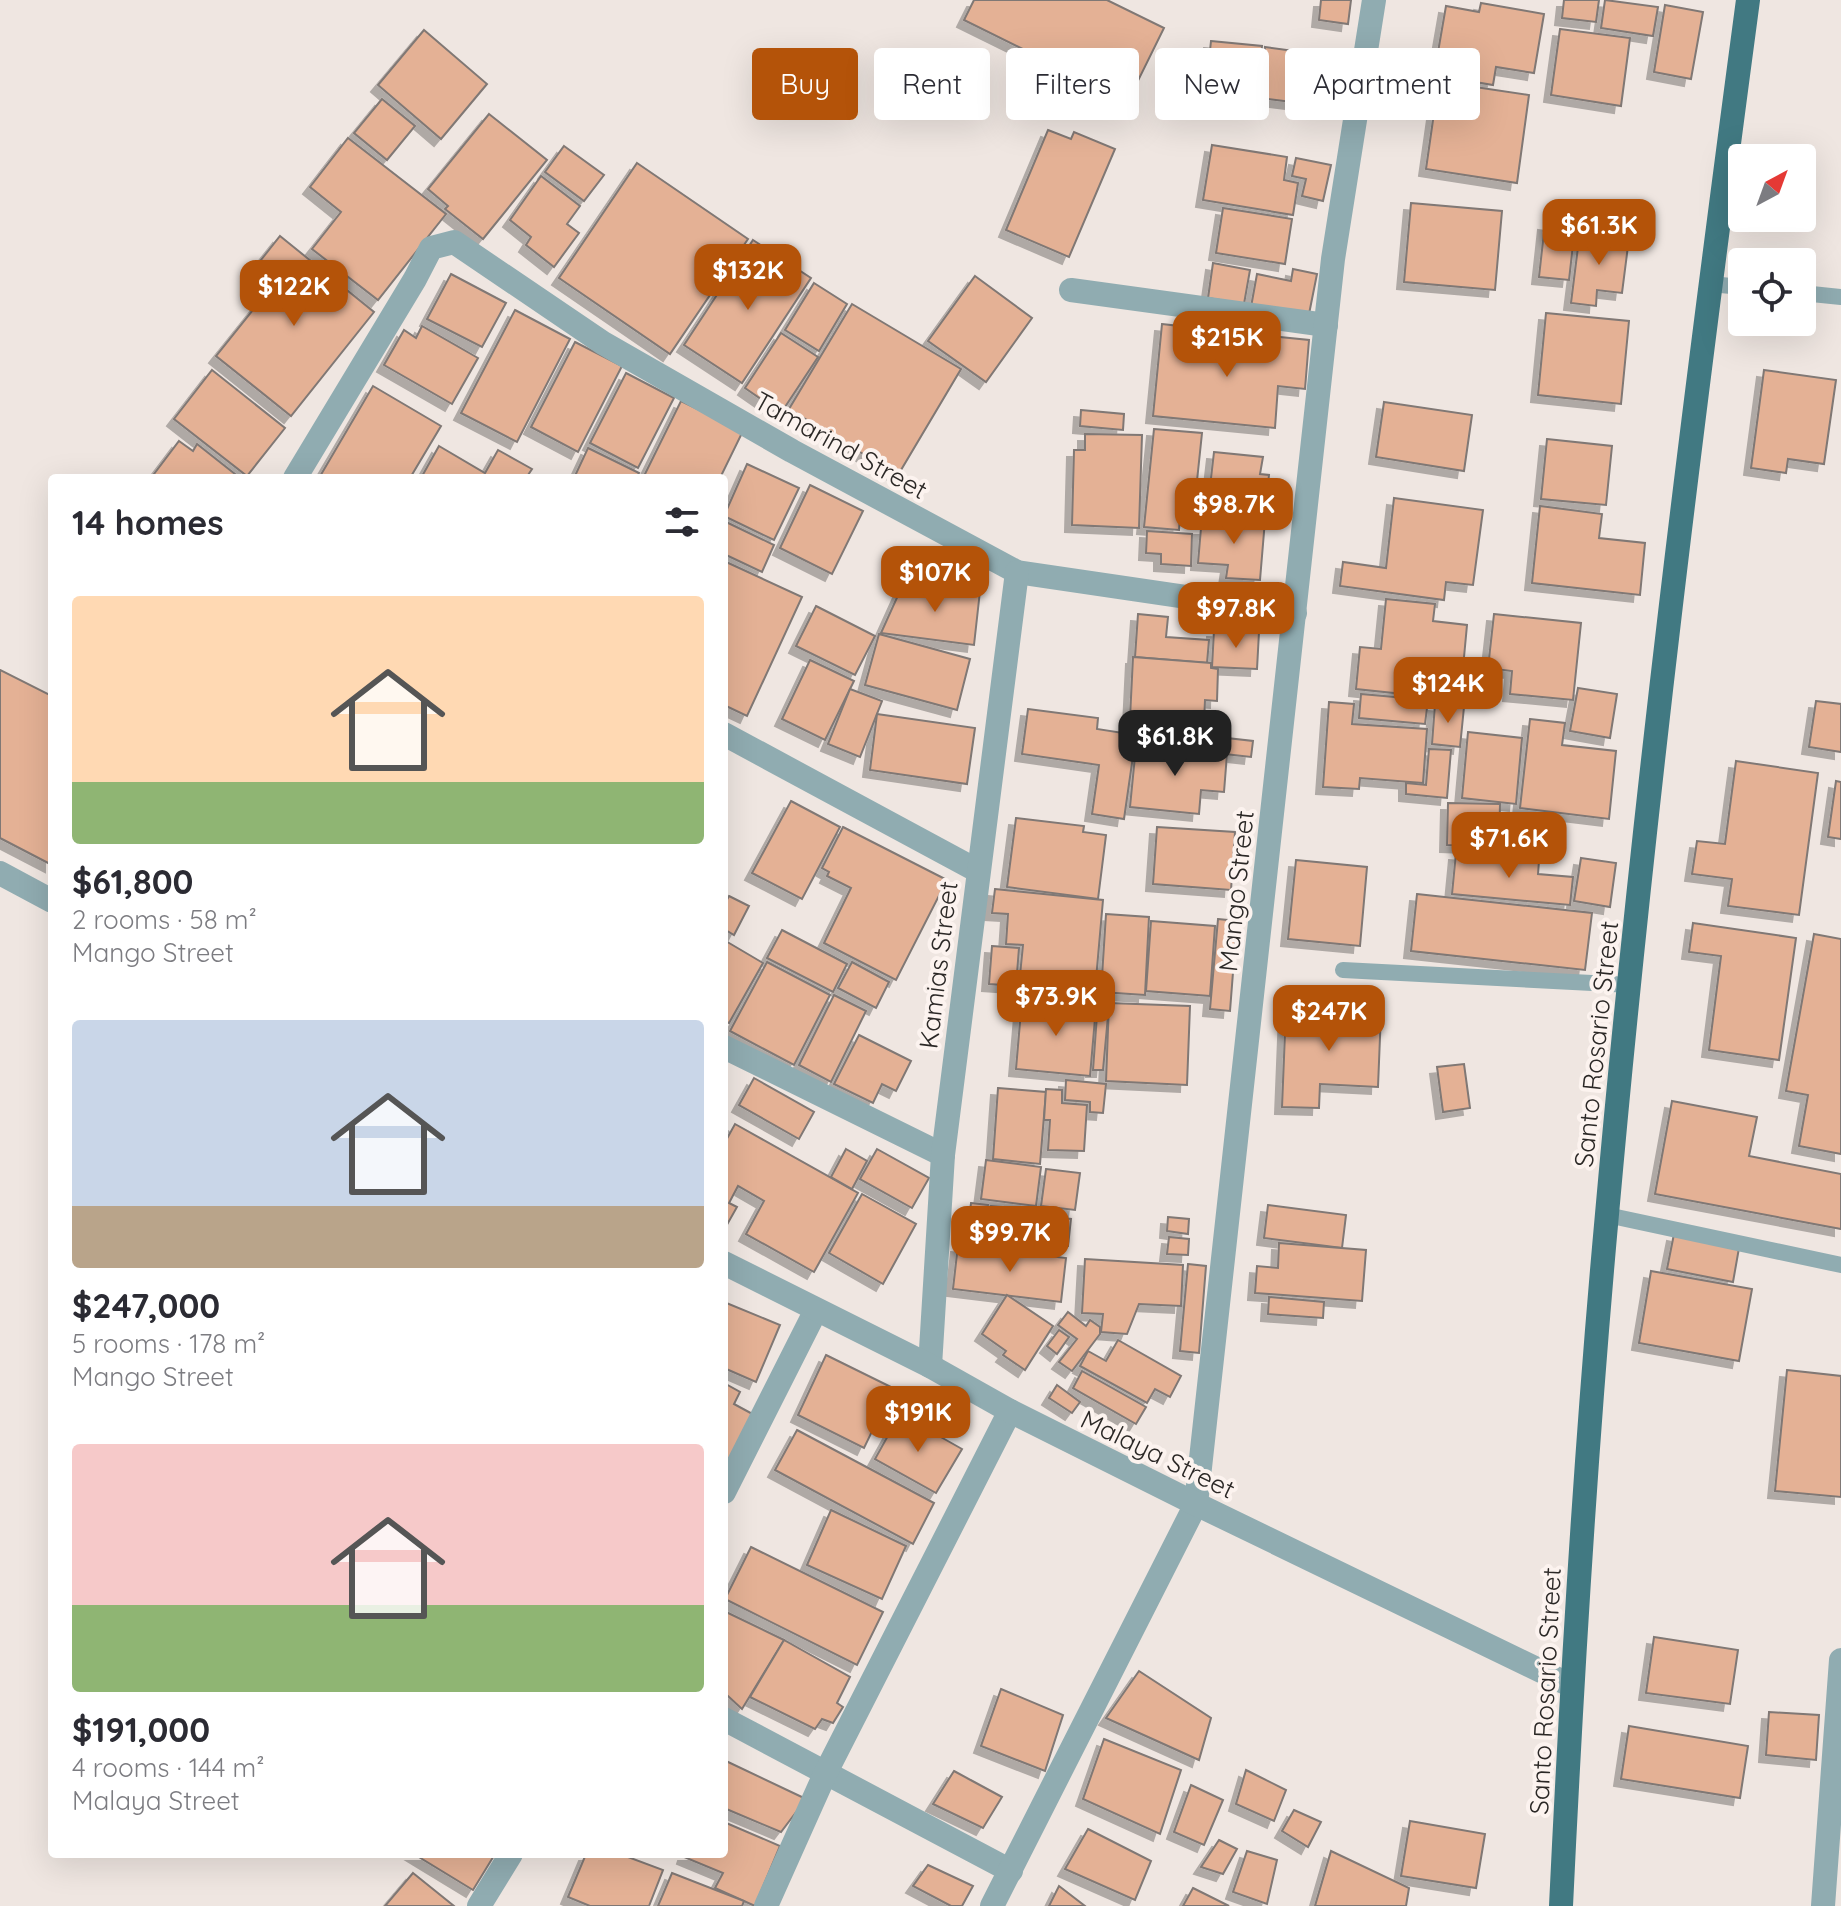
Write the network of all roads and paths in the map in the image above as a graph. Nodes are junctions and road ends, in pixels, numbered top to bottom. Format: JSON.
{"nodes":[{"id":1,"x":1374,"y":0,"type":"edge"},
{"id":2,"x":1748,"y":0,"type":"edge"},
{"id":3,"x":1710,"y":284,"type":"junction"},
{"id":4,"x":1728,"y":286,"type":"edge"},
{"id":5,"x":1071,"y":290,"type":"dead end"},
{"id":6,"x":1816,"y":294,"type":"edge"},
{"id":7,"x":1841,"y":297,"type":"edge"},
{"id":8,"x":1326,"y":325,"type":"junction"},
{"id":9,"x":297,"y":474,"type":"edge"},
{"id":10,"x":1017,"y":572,"type":"junction"},
{"id":11,"x":1295,"y":613,"type":"junction"},
{"id":12,"x":728,"y":736,"type":"edge"},
{"id":13,"x":978,"y":871,"type":"junction"},
{"id":14,"x":0,"y":873,"type":"edge"},
{"id":15,"x":48,"y":899,"type":"edge"},
{"id":16,"x":1343,"y":970,"type":"dead end"},
{"id":17,"x":1631,"y":985,"type":"junction"},
{"id":18,"x":728,"y":1049,"type":"edge"},
{"id":19,"x":943,"y":1155,"type":"junction"},
{"id":20,"x":1607,"y":1215,"type":"junction"},
{"id":21,"x":728,"y":1265,"type":"edge"},
{"id":22,"x":1841,"y":1265,"type":"edge"},
{"id":23,"x":816,"y":1310,"type":"junction"},
{"id":24,"x":930,"y":1366,"type":"junction"},
{"id":25,"x":1010,"y":1411,"type":"junction"},
{"id":26,"x":728,"y":1484,"type":"edge"},
{"id":27,"x":1196,"y":1504,"type":"junction"},
{"id":28,"x":1841,"y":1660,"type":"edge"},
{"id":29,"x":1572,"y":1686,"type":"junction"},
{"id":30,"x":728,"y":1721,"type":"edge"},
{"id":31,"x":825,"y":1774,"type":"junction"},
{"id":32,"x":509,"y":1858,"type":"edge"},
{"id":33,"x":1011,"y":1871,"type":"junction"},
{"id":34,"x":479,"y":1906,"type":"edge"},
{"id":35,"x":766,"y":1906,"type":"edge"},
{"id":36,"x":992,"y":1906,"type":"edge"},
{"id":37,"x":1561,"y":1906,"type":"edge"},
{"id":38,"x":1823,"y":1906,"type":"edge"}],
"edges":[{"from":1,"to":8,"type":"street","name":"Mango Street"},
{"from":2,"to":3,"type":"main road","name":"Santo Rosario Street"},
{"from":3,"to":4,"type":"lane"},
{"from":3,"to":17,"type":"main road","name":"Santo Rosario Street"},
{"from":5,"to":8,"type":"street"},
{"from":6,"to":7,"type":"lane"},
{"from":8,"to":11,"type":"street","name":"Mango Street"},
{"from":9,"to":10,"type":"street","name":"Tamarind Street"},
{"from":10,"to":11,"type":"street","name":"Tamarind Street"},
{"from":10,"to":13,"type":"street","name":"Kamias Street"},
{"from":11,"to":27,"type":"street","name":"Mango Street"},
{"from":12,"to":13,"type":"street"},
{"from":13,"to":19,"type":"street","name":"Kamias Street"},
{"from":14,"to":15,"type":"street"},
{"from":16,"to":17,"type":"lane"},
{"from":17,"to":20,"type":"main road","name":"Santo Rosario Street"},
{"from":18,"to":19,"type":"street"},
{"from":19,"to":24,"type":"street","name":"Kamias Street"},
{"from":20,"to":22,"type":"lane"},
{"from":20,"to":29,"type":"main road","name":"Santo Rosario Street"},
{"from":21,"to":23,"type":"street","name":"Malaya Street"},
{"from":23,"to":24,"type":"street","name":"Malaya Street"},
{"from":23,"to":26,"type":"street"},
{"from":24,"to":25,"type":"street","name":"Malaya Street"},
{"from":25,"to":27,"type":"street","name":"Malaya Street"},
{"from":25,"to":31,"type":"street"},
{"from":27,"to":29,"type":"street","name":"Malaya Street"},
{"from":27,"to":33,"type":"street"},
{"from":28,"to":38,"type":"street"},
{"from":29,"to":37,"type":"main road","name":"Santo Rosario Street"},
{"from":30,"to":31,"type":"street"},
{"from":31,"to":33,"type":"street"},
{"from":31,"to":35,"type":"street"},
{"from":32,"to":34,"type":"street"},
{"from":33,"to":36,"type":"street"}]}
